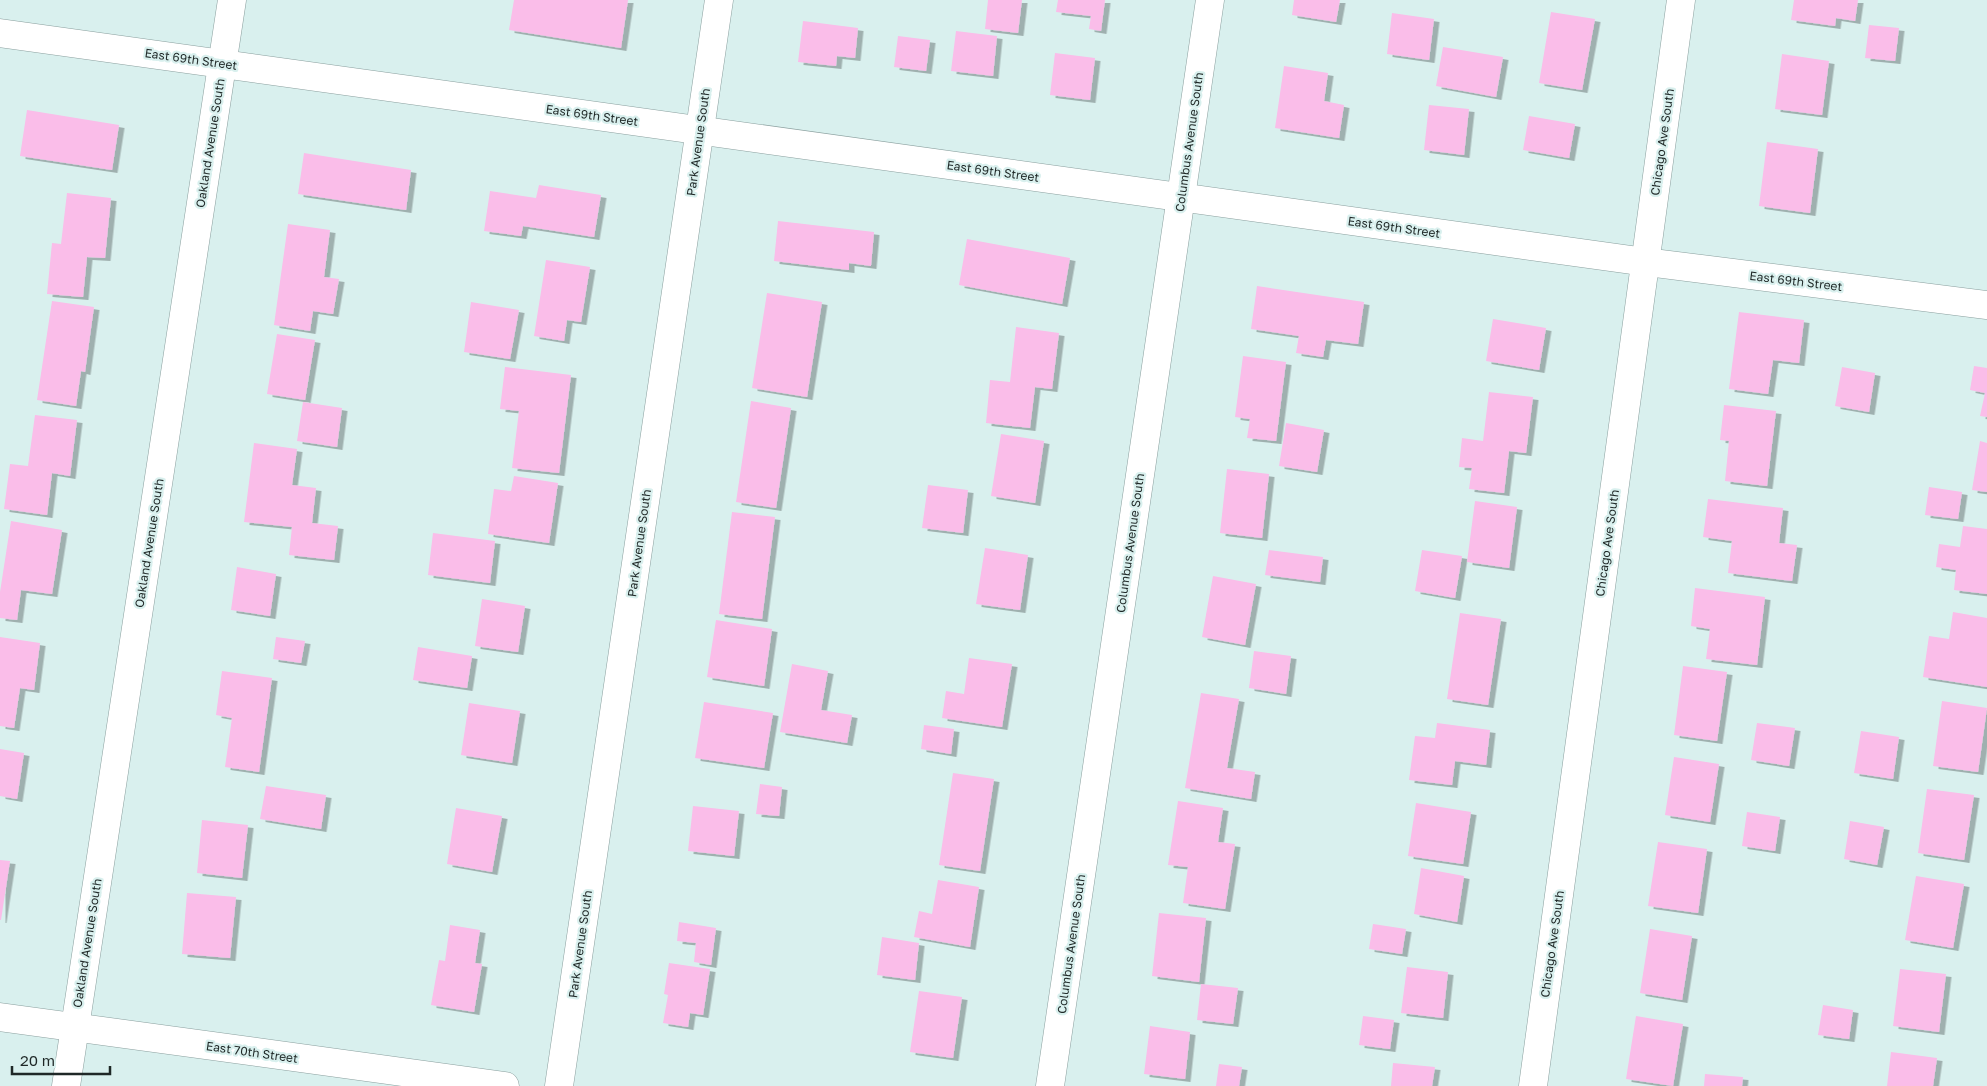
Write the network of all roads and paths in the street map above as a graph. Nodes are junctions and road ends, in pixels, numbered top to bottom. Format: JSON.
{"nodes":[{"id":1,"x":232,"y":0,"type":"edge"},
{"id":2,"x":719,"y":0,"type":"edge"},
{"id":3,"x":1210,"y":0,"type":"edge"},
{"id":4,"x":1681,"y":0,"type":"edge"},
{"id":5,"x":0,"y":33,"type":"edge"},
{"id":6,"x":222,"y":64,"type":"junction"},
{"id":7,"x":700,"y":130,"type":"junction"},
{"id":8,"x":1181,"y":197,"type":"junction"},
{"id":9,"x":1646,"y":262,"type":"junction"},
{"id":10,"x":1987,"y":305,"type":"edge"},
{"id":11,"x":0,"y":1017,"type":"edge"},
{"id":12,"x":74,"y":1027,"type":"junction"},
{"id":13,"x":66,"y":1086,"type":"edge"},
{"id":14,"x":505,"y":1086,"type":"edge"},
{"id":15,"x":559,"y":1086,"type":"edge"},
{"id":16,"x":1050,"y":1086,"type":"edge"},
{"id":17,"x":1533,"y":1086,"type":"edge"}],
"edges":[{"from":1,"to":6,"type":"street","name":"Oakland Avenue South"},
{"from":2,"to":7,"type":"street","name":"Park Avenue South"},
{"from":3,"to":8,"type":"street","name":"Columbus Avenue South"},
{"from":4,"to":9,"type":"street","name":"Chicago Ave South"},
{"from":5,"to":6,"type":"street","name":"East 69th Street"},
{"from":6,"to":7,"type":"street","name":"East 69th Street"},
{"from":6,"to":12,"type":"street","name":"Oakland Avenue South"},
{"from":7,"to":8,"type":"street","name":"East 69th Street"},
{"from":7,"to":15,"type":"street","name":"Park Avenue South"},
{"from":8,"to":9,"type":"street","name":"East 69th Street"},
{"from":8,"to":16,"type":"street","name":"Columbus Avenue South"},
{"from":9,"to":10,"type":"street","name":"East 69th Street"},
{"from":9,"to":17,"type":"street","name":"Chicago Ave South"},
{"from":11,"to":12,"type":"street","name":"East 70th Street"},
{"from":12,"to":13,"type":"street","name":"Oakland Avenue South"},
{"from":12,"to":14,"type":"street","name":"East 70th Street"}]}
